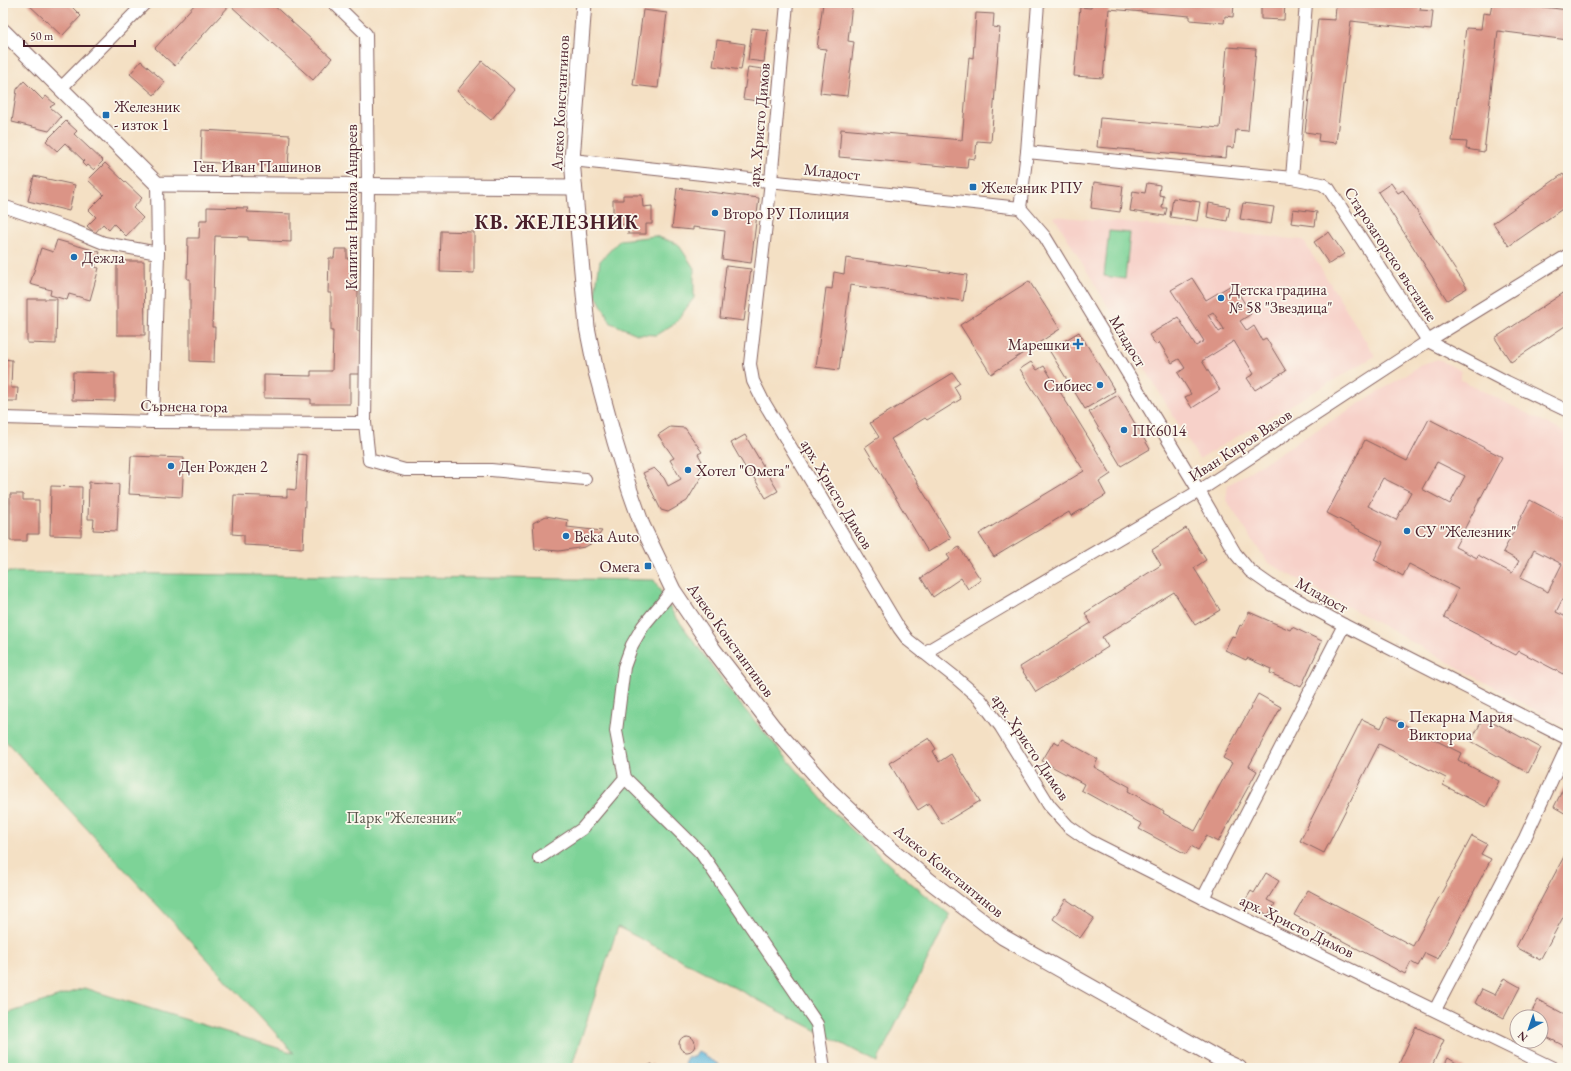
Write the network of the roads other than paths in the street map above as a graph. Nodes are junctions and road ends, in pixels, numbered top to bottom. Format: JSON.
{"nodes":[{"id":1,"x":145,"y":3,"type":"edge"},
{"id":2,"x":334,"y":3,"type":"edge"},
{"id":3,"x":584,"y":3,"type":"edge"},
{"id":4,"x":787,"y":3,"type":"edge"},
{"id":5,"x":1038,"y":3,"type":"edge"},
{"id":6,"x":1306,"y":3,"type":"edge"},
{"id":7,"x":3,"y":31,"type":"edge"},
{"id":8,"x":61,"y":88,"type":"junction"},
{"id":9,"x":1027,"y":152,"type":"junction"},
{"id":10,"x":572,"y":160,"type":"junction"},
{"id":11,"x":1292,"y":178,"type":"junction"},
{"id":12,"x":771,"y":181,"type":"junction"},
{"id":13,"x":157,"y":184,"type":"junction"},
{"id":14,"x":368,"y":185,"type":"junction"},
{"id":15,"x":574,"y":187,"type":"junction"},
{"id":16,"x":3,"y":206,"type":"edge"},
{"id":17,"x":1020,"y":208,"type":"junction"},
{"id":18,"x":158,"y":253,"type":"junction"},
{"id":19,"x":1568,"y":255,"type":"edge"},
{"id":20,"x":1428,"y":341,"type":"junction"},
{"id":21,"x":1568,"y":411,"type":"edge"},
{"id":22,"x":3,"y":418,"type":"edge"},
{"id":23,"x":154,"y":422,"type":"junction"},
{"id":24,"x":365,"y":423,"type":"junction"},
{"id":25,"x":585,"y":479,"type":"dead end"},
{"id":26,"x":1199,"y":491,"type":"junction"},
{"id":27,"x":673,"y":590,"type":"junction"},
{"id":28,"x":1344,"y":625,"type":"junction"},
{"id":29,"x":924,"y":653,"type":"junction"},
{"id":30,"x":1568,"y":739,"type":"edge"},
{"id":31,"x":1568,"y":745,"type":"edge"},
{"id":32,"x":625,"y":778,"type":"junction"},
{"id":33,"x":539,"y":858,"type":"dead end"},
{"id":34,"x":1203,"y":898,"type":"junction"},
{"id":35,"x":1435,"y":1010,"type":"junction"},
{"id":36,"x":824,"y":1068,"type":"edge"},
{"id":37,"x":1239,"y":1068,"type":"edge"},
{"id":38,"x":1554,"y":1068,"type":"edge"}],
"edges":[{"from":1,"to":8,"type":"street"},
{"from":2,"to":14,"type":"street","name":"Капитан Никола Андреев"},
{"from":3,"to":10,"type":"street","name":"Алеко Константинов"},
{"from":4,"to":12,"type":"street","name":"арх. Христо Димов"},
{"from":5,"to":9,"type":"street"},
{"from":6,"to":11,"type":"street"},
{"from":7,"to":8,"type":"street"},
{"from":8,"to":13,"type":"street"},
{"from":9,"to":11,"type":"street","name":"Старозагорско въстание"},
{"from":9,"to":17,"type":"street"},
{"from":10,"to":12,"type":"street","name":"Младост"},
{"from":10,"to":15,"type":"street","name":"Алеко Константинов"},
{"from":11,"to":20,"type":"street","name":"Старозагорско въстание"},
{"from":12,"to":17,"type":"street","name":"Младост"},
{"from":12,"to":29,"type":"street","name":"арх. Христо Димов"},
{"from":13,"to":14,"type":"street","name":"Ген. Иван Пашинов"},
{"from":13,"to":18,"type":"street"},
{"from":14,"to":15,"type":"street","name":"Ген. Иван Пашинов"},
{"from":14,"to":24,"type":"street","name":"Капитан Никола Андреев"},
{"from":15,"to":27,"type":"street","name":"Алеко Константинов"},
{"from":16,"to":18,"type":"street"},
{"from":17,"to":26,"type":"street","name":"Младост"},
{"from":18,"to":23,"type":"street"},
{"from":19,"to":20,"type":"street","name":"Иван Киров Вазов"},
{"from":20,"to":21,"type":"street","name":"Старозагорско въстание"},
{"from":20,"to":26,"type":"street","name":"Иван Киров Вазов"},
{"from":22,"to":23,"type":"street","name":"Сърнена гора"},
{"from":23,"to":24,"type":"street","name":"Сърнена гора"},
{"from":24,"to":25,"type":"street","name":"Капитан Никола Андреев"},
{"from":26,"to":28,"type":"street","name":"Младост"},
{"from":26,"to":29,"type":"street","name":"Иван Киров Вазов"},
{"from":27,"to":32,"type":"street"},
{"from":27,"to":37,"type":"street","name":"Алеко Константинов"},
{"from":28,"to":30,"type":"street","name":"Младост"},
{"from":28,"to":34,"type":"street"},
{"from":29,"to":34,"type":"street","name":"арх. Христо Димов"},
{"from":31,"to":35,"type":"street"},
{"from":32,"to":33,"type":"street"},
{"from":32,"to":36,"type":"street"},
{"from":34,"to":35,"type":"street","name":"арх. Христо Димов"},
{"from":35,"to":38,"type":"street","name":"арх. Христо Димов"}]}
